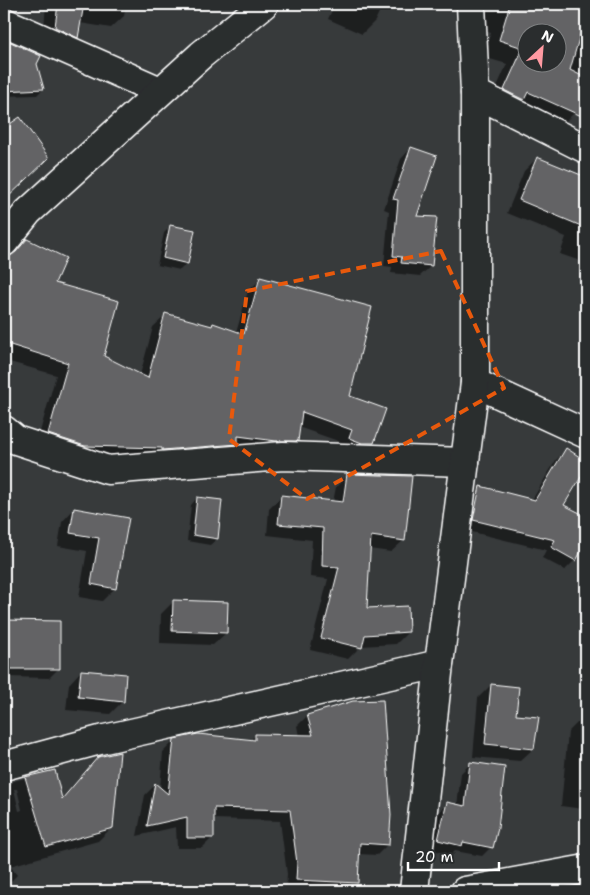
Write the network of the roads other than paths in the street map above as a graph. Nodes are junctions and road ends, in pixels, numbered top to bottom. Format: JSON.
{"nodes":[{"id":1,"x":264,"y":4,"type":"edge"},
{"id":2,"x":471,"y":4,"type":"edge"},
{"id":3,"x":4,"y":22,"type":"edge"},
{"id":4,"x":160,"y":91,"type":"junction"},
{"id":5,"x":475,"y":92,"type":"junction"},
{"id":6,"x":586,"y":149,"type":"edge"},
{"id":7,"x":4,"y":242,"type":"edge"},
{"id":8,"x":475,"y":383,"type":"junction"},
{"id":9,"x":4,"y":430,"type":"edge"},
{"id":10,"x":586,"y":434,"type":"edge"},
{"id":11,"x":465,"y":462,"type":"junction"},
{"id":12,"x":439,"y":664,"type":"junction"},
{"id":13,"x":4,"y":766,"type":"edge"},
{"id":14,"x":586,"y":869,"type":"edge"},
{"id":15,"x":414,"y":891,"type":"edge"},
{"id":16,"x":465,"y":891,"type":"edge"}],
"edges":[{"from":1,"to":4,"type":"street"},
{"from":2,"to":5,"type":"street"},
{"from":3,"to":4,"type":"street"},
{"from":4,"to":7,"type":"street"},
{"from":5,"to":6,"type":"street"},
{"from":5,"to":8,"type":"street"},
{"from":8,"to":10,"type":"street"},
{"from":8,"to":11,"type":"street"},
{"from":9,"to":11,"type":"street"},
{"from":11,"to":12,"type":"street"},
{"from":12,"to":13,"type":"street"},
{"from":12,"to":15,"type":"street"},
{"from":14,"to":16,"type":"street"}]}
